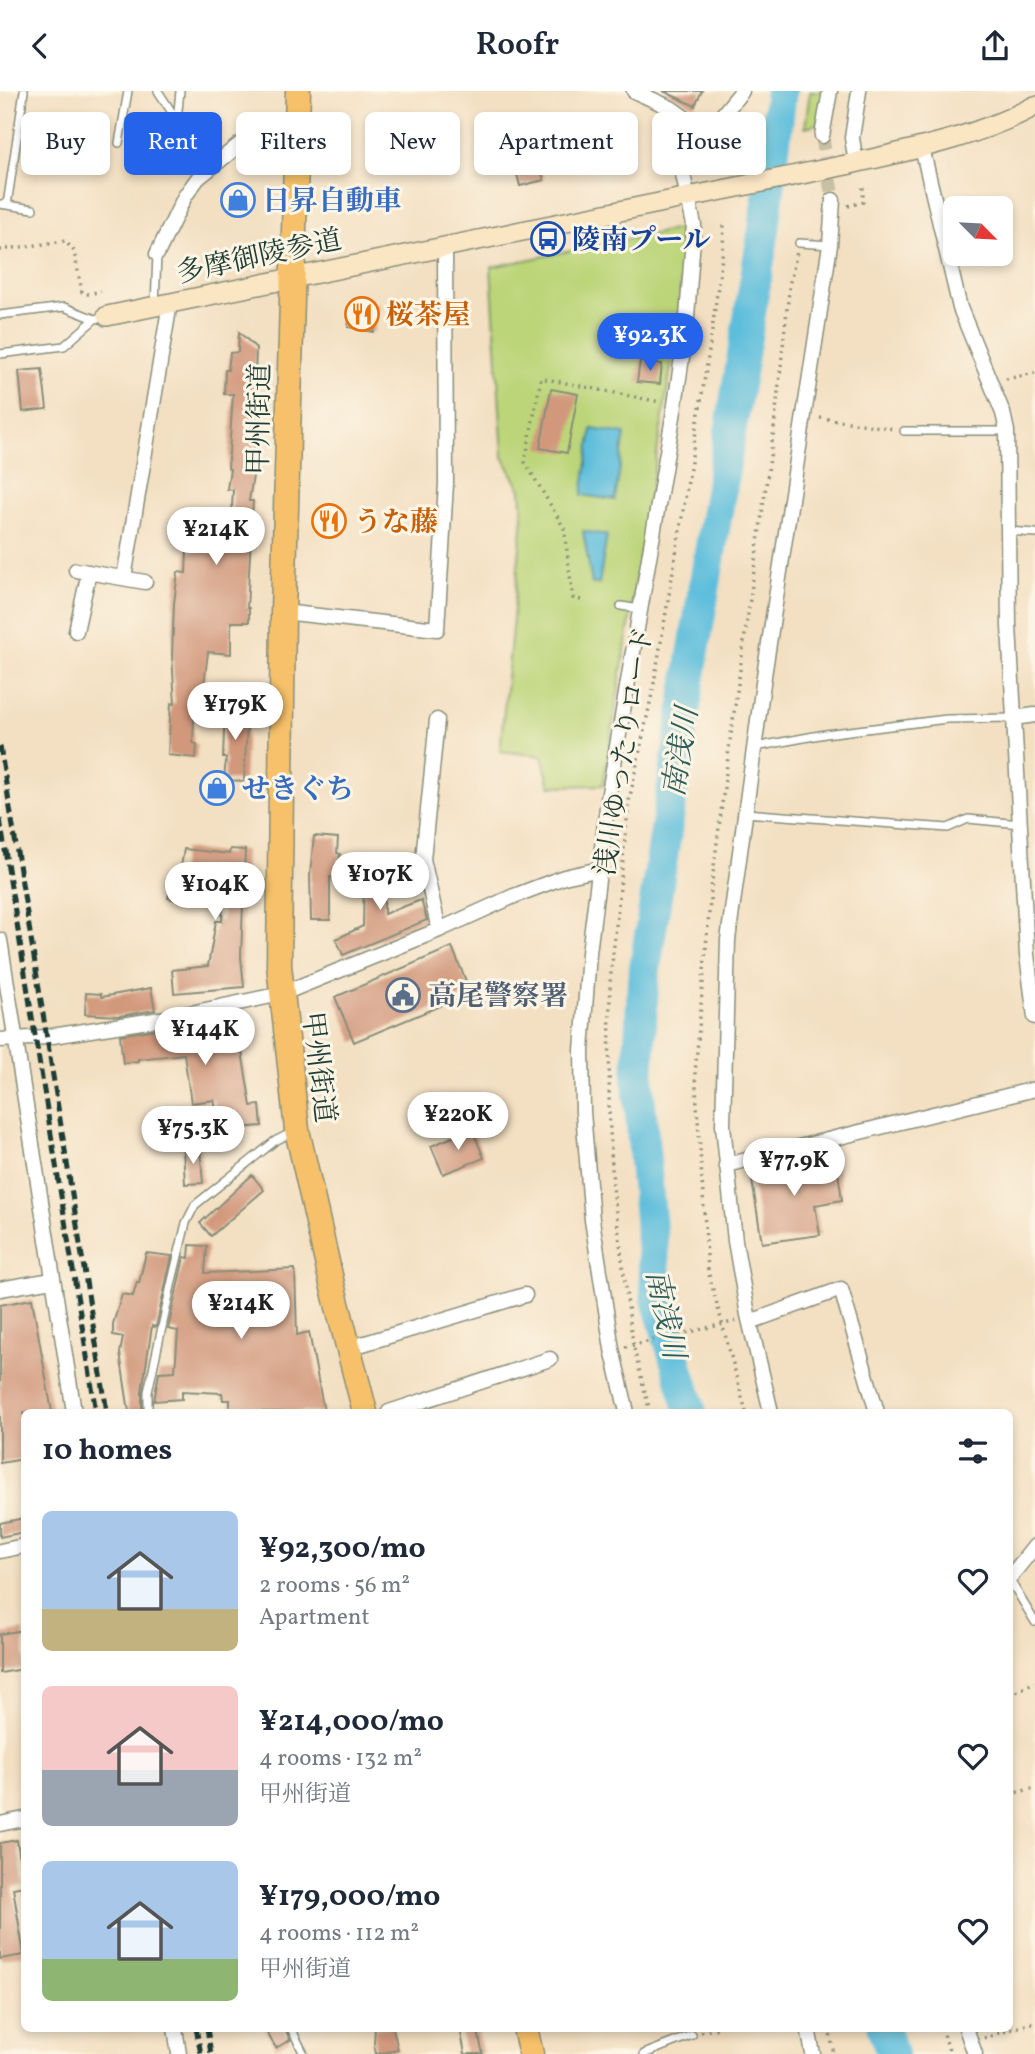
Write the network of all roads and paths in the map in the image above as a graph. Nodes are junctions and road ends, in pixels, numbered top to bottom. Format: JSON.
{"nodes":[{"id":1,"x":24,"y":91,"type":"edge"},
{"id":2,"x":128,"y":91,"type":"edge"},
{"id":3,"x":158,"y":91,"type":"edge"},
{"id":4,"x":180,"y":91,"type":"edge"},
{"id":5,"x":298,"y":91,"type":"edge"},
{"id":6,"x":634,"y":91,"type":"edge"},
{"id":7,"x":742,"y":91,"type":"edge"},
{"id":8,"x":830,"y":91,"type":"edge"},
{"id":9,"x":859,"y":91,"type":"edge"},
{"id":10,"x":1035,"y":106,"type":"edge"},
{"id":11,"x":172,"y":112,"type":"edge"},
{"id":12,"x":178,"y":112,"type":"edge"},
{"id":13,"x":297,"y":112,"type":"edge"},
{"id":14,"x":677,"y":112,"type":"edge"},
{"id":15,"x":725,"y":112,"type":"edge"},
{"id":16,"x":822,"y":136,"type":"tunnel mouth"},
{"id":17,"x":120,"y":143,"type":"dead end"},
{"id":18,"x":236,"y":147,"type":"edge"},
{"id":19,"x":922,"y":148,"type":"junction"},
{"id":20,"x":222,"y":158,"type":"edge"},
{"id":21,"x":851,"y":164,"type":"junction"},
{"id":22,"x":202,"y":175,"type":"edge"},
{"id":23,"x":295,"y":175,"type":"edge"},
{"id":24,"x":687,"y":175,"type":"edge"},
{"id":25,"x":863,"y":185,"type":"dead end"},
{"id":26,"x":696,"y":195,"type":"junction"},
{"id":27,"x":4,"y":205,"type":"edge"},
{"id":28,"x":833,"y":205,"type":"joint"},
{"id":29,"x":33,"y":209,"type":"dead end"},
{"id":30,"x":724,"y":223,"type":"dead end"},
{"id":31,"x":799,"y":243,"type":"dead end"},
{"id":32,"x":830,"y":245,"type":"junction"},
{"id":33,"x":445,"y":246,"type":"junction"},
{"id":34,"x":1,"y":250,"type":"edge"},
{"id":35,"x":157,"y":254,"type":"joint"},
{"id":36,"x":291,"y":277,"type":"junction"},
{"id":37,"x":101,"y":291,"type":"dead end"},
{"id":38,"x":163,"y":304,"type":"junction"},
{"id":39,"x":0,"y":315,"type":"edge"},
{"id":40,"x":101,"y":317,"type":"junction"},
{"id":41,"x":0,"y":354,"type":"edge"},
{"id":42,"x":1035,"y":373,"type":"edge"},
{"id":43,"x":991,"y":382,"type":"junction"},
{"id":44,"x":676,"y":405,"type":"junction"},
{"id":45,"x":805,"y":415,"type":"junction"},
{"id":46,"x":904,"y":431,"type":"joint"},
{"id":47,"x":1007,"y":431,"type":"junction"},
{"id":48,"x":1008,"y":531,"type":"junction"},
{"id":49,"x":1035,"y":533,"type":"edge"},
{"id":50,"x":124,"y":578,"type":"junction"},
{"id":51,"x":145,"y":582,"type":"dead end"},
{"id":52,"x":581,"y":600,"type":"dead end"},
{"id":53,"x":621,"y":606,"type":"dead end"},
{"id":54,"x":640,"y":609,"type":"junction"},
{"id":55,"x":284,"y":612,"type":"junction"},
{"id":56,"x":76,"y":631,"type":"dead end"},
{"id":57,"x":1035,"y":715,"type":"edge"},
{"id":58,"x":1014,"y":718,"type":"junction"},
{"id":59,"x":437,"y":720,"type":"dead end"},
{"id":60,"x":754,"y":747,"type":"junction"},
{"id":61,"x":745,"y":813,"type":"junction"},
{"id":62,"x":1021,"y":824,"type":"junction"},
{"id":63,"x":600,"y":869,"type":"junction"},
{"id":64,"x":1029,"y":885,"type":"edge"},
{"id":65,"x":439,"y":930,"type":"junction"},
{"id":66,"x":0,"y":940,"type":"edge"},
{"id":67,"x":281,"y":994,"type":"junction"},
{"id":68,"x":1035,"y":1017,"type":"edge"},
{"id":69,"x":16,"y":1039,"type":"junction"},
{"id":70,"x":0,"y":1040,"type":"edge"},
{"id":71,"x":1035,"y":1089,"type":"edge"},
{"id":72,"x":297,"y":1130,"type":"junction"},
{"id":73,"x":726,"y":1165,"type":"junction"},
{"id":74,"x":52,"y":1280,"type":"junction"},
{"id":75,"x":0,"y":1289,"type":"edge"},
{"id":76,"x":525,"y":1295,"type":"dead end"},
{"id":77,"x":750,"y":1322,"type":"junction"},
{"id":78,"x":716,"y":1326,"type":"dead end"},
{"id":79,"x":633,"y":1345,"type":"junction"},
{"id":80,"x":349,"y":1348,"type":"junction"},
{"id":81,"x":550,"y":1359,"type":"dead end"},
{"id":82,"x":74,"y":1409,"type":"edge"},
{"id":83,"x":148,"y":1409,"type":"edge"},
{"id":84,"x":364,"y":1409,"type":"edge"},
{"id":85,"x":398,"y":1409,"type":"edge"},
{"id":86,"x":625,"y":1409,"type":"edge"},
{"id":87,"x":649,"y":1409,"type":"edge"},
{"id":88,"x":770,"y":1409,"type":"edge"},
{"id":89,"x":876,"y":1409,"type":"edge"},
{"id":90,"x":1035,"y":1546,"type":"edge"},
{"id":91,"x":21,"y":1547,"type":"edge"},
{"id":92,"x":0,"y":1551,"type":"edge"},
{"id":93,"x":1013,"y":1575,"type":"edge"},
{"id":94,"x":1013,"y":1584,"type":"edge"},
{"id":95,"x":1035,"y":1622,"type":"edge"},
{"id":96,"x":1035,"y":1682,"type":"edge"},
{"id":97,"x":1013,"y":1693,"type":"edge"},
{"id":98,"x":1035,"y":1788,"type":"edge"},
{"id":99,"x":1013,"y":1793,"type":"edge"},
{"id":100,"x":21,"y":1820,"type":"edge"},
{"id":101,"x":0,"y":1824,"type":"edge"},
{"id":102,"x":1035,"y":2022,"type":"edge"},
{"id":103,"x":1013,"y":2029,"type":"edge"},
{"id":104,"x":176,"y":2032,"type":"edge"},
{"id":105,"x":293,"y":2032,"type":"edge"},
{"id":106,"x":525,"y":2032,"type":"edge"},
{"id":107,"x":703,"y":2032,"type":"edge"},
{"id":108,"x":809,"y":2032,"type":"edge"},
{"id":109,"x":830,"y":2032,"type":"edge"},
{"id":110,"x":943,"y":2032,"type":"edge"},
{"id":111,"x":1001,"y":2032,"type":"edge"},
{"id":112,"x":692,"y":2035,"type":"joint"},
{"id":113,"x":971,"y":2041,"type":"edge"},
{"id":114,"x":179,"y":2054,"type":"edge"},
{"id":115,"x":304,"y":2054,"type":"edge"},
{"id":116,"x":531,"y":2054,"type":"edge"},
{"id":117,"x":644,"y":2054,"type":"edge"},
{"id":118,"x":813,"y":2054,"type":"edge"},
{"id":119,"x":834,"y":2054,"type":"edge"},
{"id":120,"x":950,"y":2054,"type":"edge"}],
"edges":[{"from":1,"to":27,"type":"lane"},
{"from":2,"to":17,"type":"lane"},
{"from":3,"to":11,"type":"lane"},
{"from":4,"to":12,"type":"lane"},
{"from":5,"to":13,"type":"highway","name":"甲州街道"},
{"from":6,"to":14,"type":"street"},
{"from":7,"to":15,"type":"street"},
{"from":8,"to":16,"type":"street"},
{"from":9,"to":21,"type":"street"},
{"from":10,"to":19,"type":"main road","name":"多摩御陵参道"},
{"from":18,"to":20,"type":"street"},
{"from":19,"to":21,"type":"main road","name":"多摩御陵参道"},
{"from":19,"to":43,"type":"street"},
{"from":21,"to":26,"type":"main road","name":"多摩御陵参道","bridge":true},
{"from":22,"to":35,"type":"street"},
{"from":23,"to":36,"type":"highway","name":"甲州街道"},
{"from":24,"to":26,"type":"street"},
{"from":25,"to":28,"type":"path"},
{"from":26,"to":33,"type":"main road","name":"多摩御陵参道"},
{"from":26,"to":44,"type":"street"},
{"from":27,"to":29,"type":"lane"},
{"from":28,"to":32,"type":"street"},
{"from":30,"to":79,"type":"path","name":"浅川ゆったりロード"},
{"from":31,"to":32,"type":"lane"},
{"from":32,"to":45,"type":"street"},
{"from":33,"to":36,"type":"main road","name":"多摩御陵参道"},
{"from":33,"to":55,"type":"street"},
{"from":34,"to":37,"type":"path"},
{"from":35,"to":38,"type":"lane"},
{"from":36,"to":38,"type":"main road","name":"多摩御陵参道"},
{"from":36,"to":55,"type":"highway","name":"甲州街道"},
{"from":38,"to":40,"type":"main road","name":"多摩御陵参道"},
{"from":38,"to":50,"type":"street"},
{"from":39,"to":40,"type":"lane"},
{"from":40,"to":41,"type":"lane"},
{"from":42,"to":43,"type":"path"},
{"from":43,"to":47,"type":"street"},
{"from":44,"to":52,"type":"path"},
{"from":44,"to":54,"type":"street"},
{"from":45,"to":46,"type":"path"},
{"from":45,"to":60,"type":"street"},
{"from":46,"to":47,"type":"lane"},
{"from":47,"to":48,"type":"street"},
{"from":48,"to":49,"type":"lane"},
{"from":48,"to":58,"type":"street"},
{"from":50,"to":51,"type":"street"},
{"from":50,"to":56,"type":"street"},
{"from":53,"to":54,"type":"lane"},
{"from":54,"to":63,"type":"street"},
{"from":55,"to":67,"type":"highway","name":"甲州街道"},
{"from":57,"to":58,"type":"street"},
{"from":58,"to":60,"type":"lane"},
{"from":58,"to":62,"type":"street"},
{"from":59,"to":65,"type":"street"},
{"from":60,"to":61,"type":"street"},
{"from":61,"to":62,"type":"lane"},
{"from":61,"to":73,"type":"street"},
{"from":62,"to":64,"type":"street"},
{"from":63,"to":65,"type":"street"},
{"from":63,"to":86,"type":"street"},
{"from":64,"to":68,"type":"street"},
{"from":65,"to":67,"type":"street"},
{"from":66,"to":69,"type":"street"},
{"from":67,"to":69,"type":"street"},
{"from":67,"to":72,"type":"highway","name":"甲州街道"},
{"from":69,"to":70,"type":"street"},
{"from":69,"to":74,"type":"street"},
{"from":71,"to":73,"type":"street"},
{"from":72,"to":80,"type":"highway","name":"甲州街道"},
{"from":72,"to":83,"type":"lane"},
{"from":73,"to":77,"type":"street"},
{"from":74,"to":75,"type":"street"},
{"from":74,"to":82,"type":"street"},
{"from":76,"to":80,"type":"street"},
{"from":77,"to":88,"type":"street"},
{"from":77,"to":89,"type":"street"},
{"from":78,"to":79,"type":"path"},
{"from":79,"to":87,"type":"path","name":"浅川ゆったりロード"},
{"from":80,"to":84,"type":"highway","name":"甲州街道"},
{"from":81,"to":85,"type":"street"},
{"from":90,"to":93,"type":"street"},
{"from":91,"to":92,"type":"street"},
{"from":94,"to":95,"type":"lane"},
{"from":96,"to":97,"type":"path"},
{"from":98,"to":99,"type":"path"},
{"from":100,"to":101,"type":"street"},
{"from":102,"to":103,"type":"path"},
{"from":104,"to":114,"type":"street"},
{"from":105,"to":115,"type":"lane"},
{"from":106,"to":116,"type":"highway"},
{"from":107,"to":112,"type":"path"},
{"from":108,"to":118,"type":"street"},
{"from":109,"to":119,"type":"path"},
{"from":110,"to":120,"type":"path"},
{"from":111,"to":113,"type":"path"},
{"from":112,"to":117,"type":"lane"}]}
